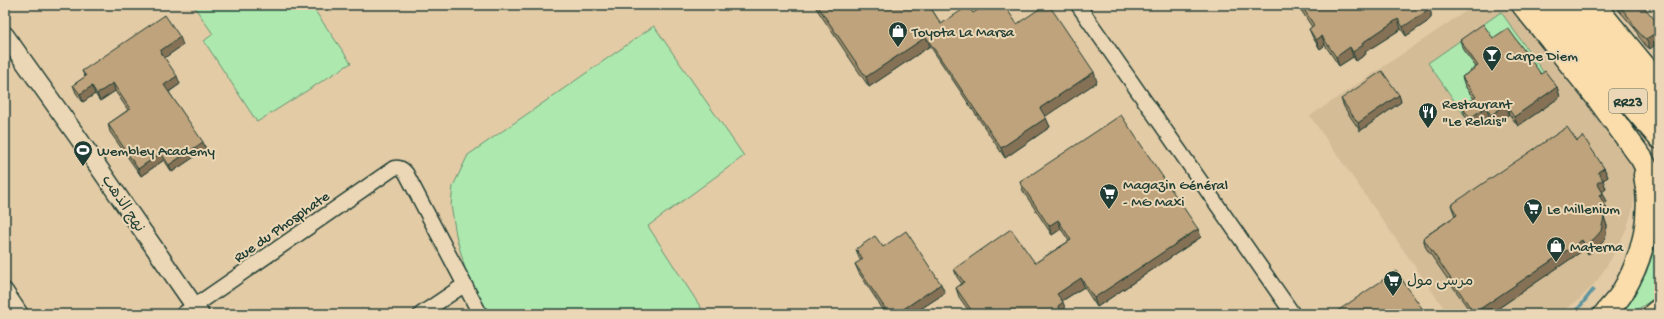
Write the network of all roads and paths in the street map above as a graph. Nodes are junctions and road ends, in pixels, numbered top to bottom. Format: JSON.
{"nodes":[{"id":1,"x":1078,"y":5,"type":"edge"},
{"id":2,"x":1523,"y":5,"type":"edge"},
{"id":3,"x":1546,"y":5,"type":"edge"},
{"id":4,"x":1568,"y":5,"type":"edge"},
{"id":5,"x":1594,"y":5,"type":"edge"},
{"id":6,"x":5,"y":35,"type":"edge"},
{"id":7,"x":1603,"y":60,"type":"junction"},
{"id":8,"x":1659,"y":84,"type":"edge"},
{"id":9,"x":1659,"y":108,"type":"edge"},
{"id":10,"x":1659,"y":137,"type":"edge"},
{"id":11,"x":1642,"y":159,"type":"junction"},
{"id":12,"x":1659,"y":194,"type":"edge"},
{"id":13,"x":464,"y":285,"type":"junction"},
{"id":14,"x":5,"y":290,"type":"edge"},
{"id":15,"x":1659,"y":310,"type":"edge"},
{"id":16,"x":192,"y":311,"type":"edge"},
{"id":17,"x":21,"y":314,"type":"edge"},
{"id":18,"x":421,"y":314,"type":"edge"},
{"id":19,"x":480,"y":314,"type":"edge"},
{"id":20,"x":1293,"y":314,"type":"edge"},
{"id":21,"x":1605,"y":314,"type":"edge"},
{"id":22,"x":1654,"y":314,"type":"edge"}],
"edges":[{"from":1,"to":20,"type":"street"},
{"from":2,"to":11,"type":"highway"},
{"from":3,"to":7,"type":"highway","number":"RR23"},
{"from":4,"to":7,"type":"highway","number":"RR23"},
{"from":5,"to":8,"type":"highway"},
{"from":6,"to":16,"type":"street","name":"نهج الذهب"},
{"from":7,"to":9,"type":"highway","number":"RR23"},
{"from":7,"to":10,"type":"highway","number":"RR23"},
{"from":11,"to":12,"type":"highway"},
{"from":11,"to":21,"type":"highway"},
{"from":13,"to":16,"type":"street","name":"Rue du Phosphate"},
{"from":13,"to":18,"type":"street"},
{"from":13,"to":19,"type":"street"},
{"from":14,"to":17,"type":"street"},
{"from":15,"to":22,"type":"highway"}]}
